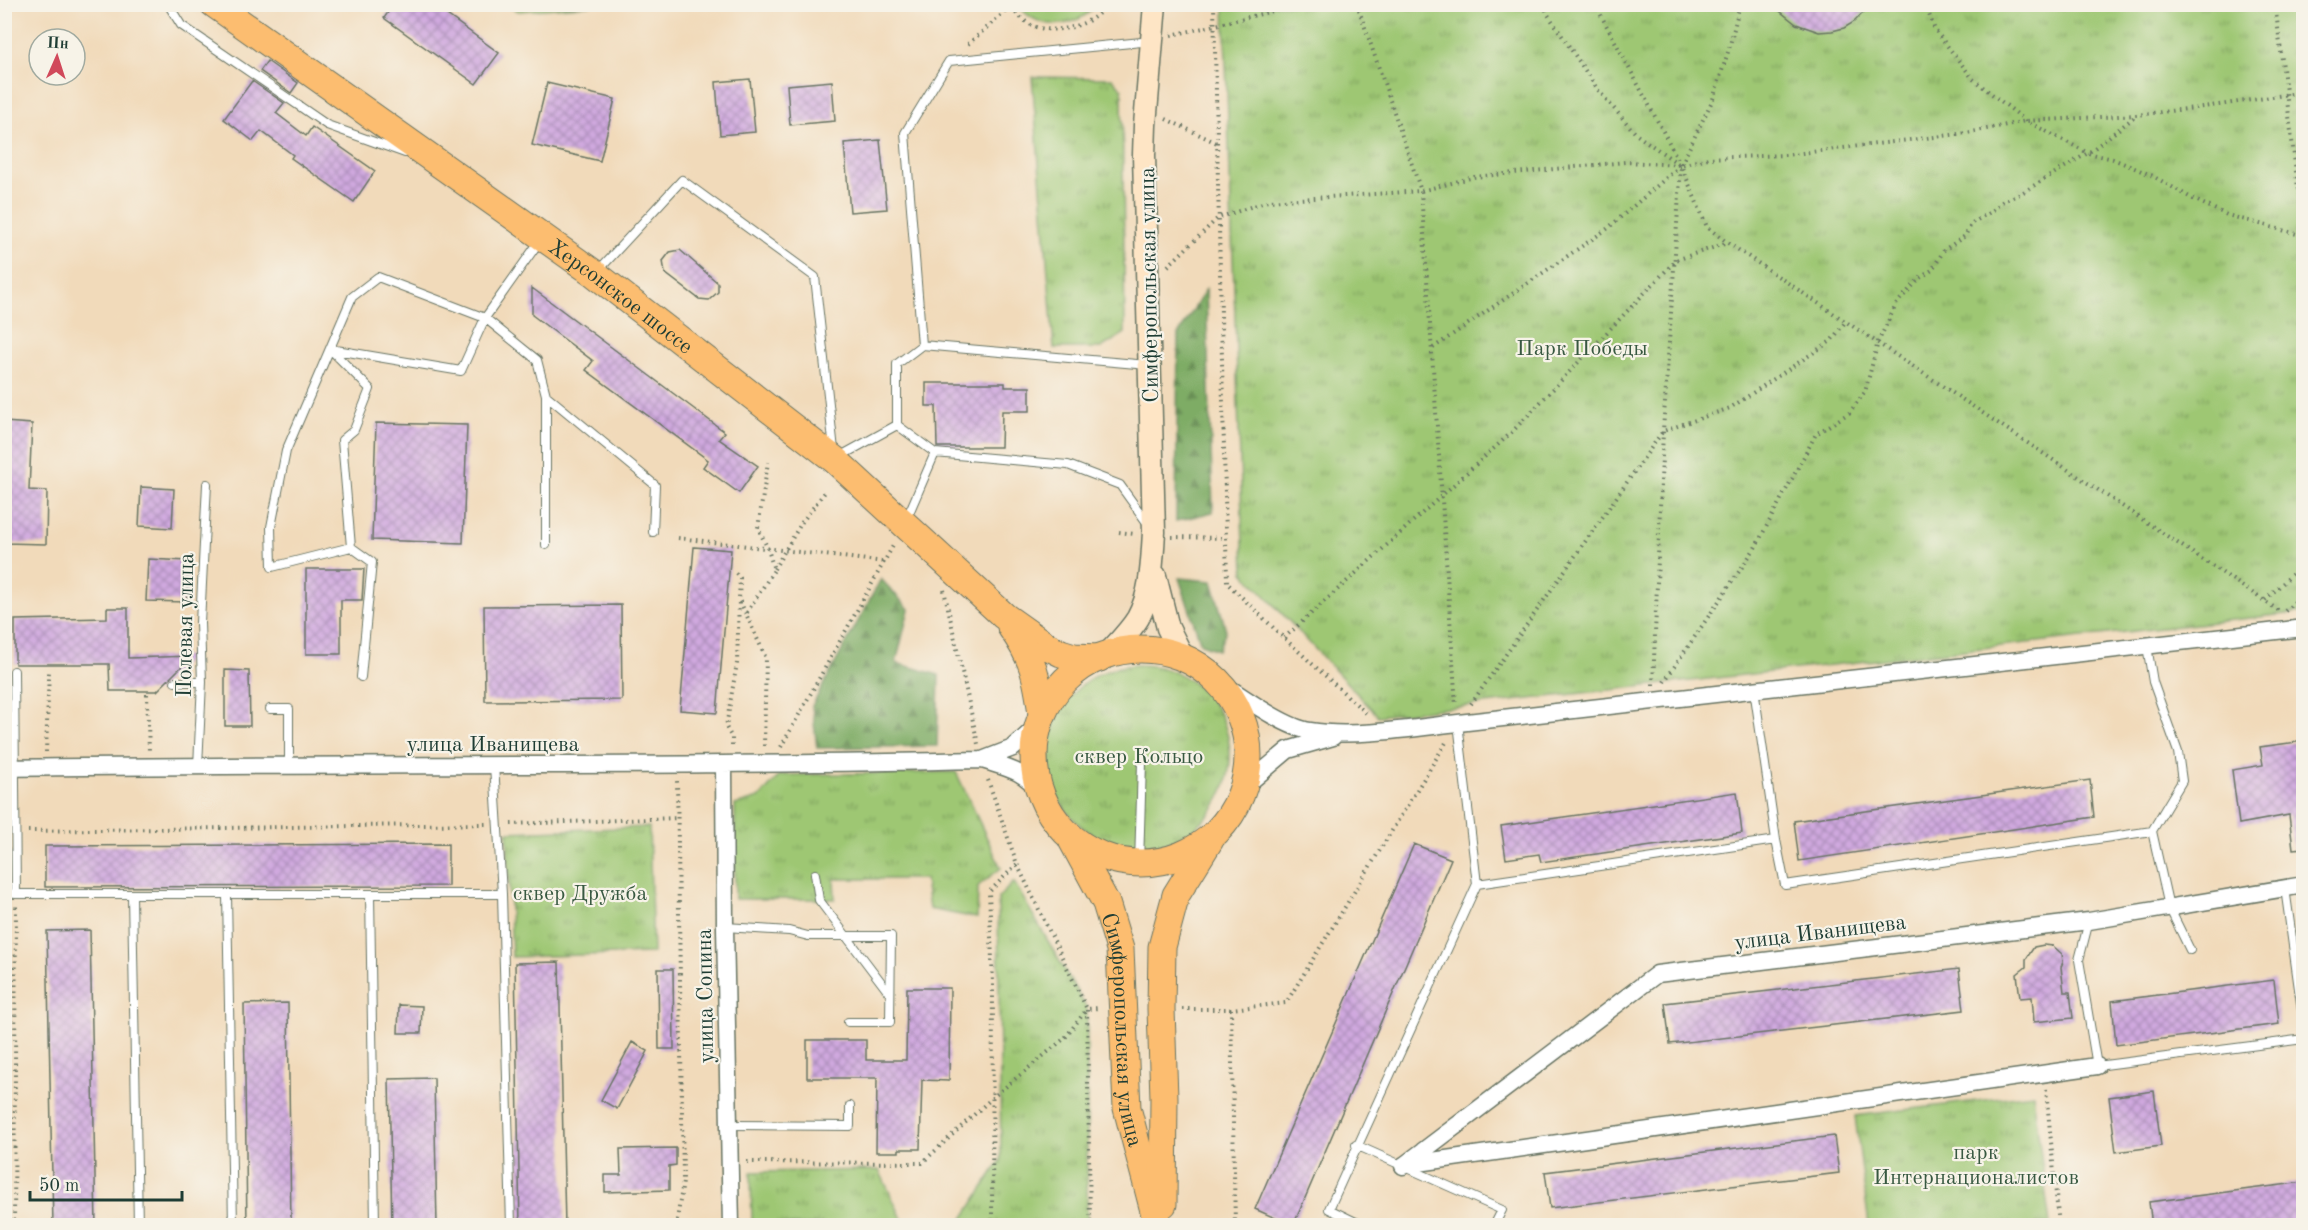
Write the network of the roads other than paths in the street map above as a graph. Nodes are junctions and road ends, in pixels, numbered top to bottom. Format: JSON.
{"nodes":[{"id":1,"x":168,"y":4,"type":"edge"},
{"id":2,"x":214,"y":4,"type":"edge"},
{"id":3,"x":1155,"y":4,"type":"edge"},
{"id":4,"x":1158,"y":39,"type":"junction"},
{"id":5,"x":440,"y":165,"type":"junction"},
{"id":6,"x":543,"y":237,"type":"junction"},
{"id":7,"x":595,"y":274,"type":"junction"},
{"id":8,"x":485,"y":318,"type":"junction"},
{"id":9,"x":922,"y":345,"type":"junction"},
{"id":10,"x":330,"y":349,"type":"junction"},
{"id":11,"x":1150,"y":365,"type":"junction"},
{"id":12,"x":546,"y":395,"type":"junction"},
{"id":13,"x":897,"y":425,"type":"junction"},
{"id":14,"x":935,"y":453,"type":"junction"},
{"id":15,"x":835,"y":460,"type":"junction"},
{"id":16,"x":207,"y":484,"type":"dead end"},
{"id":17,"x":904,"y":525,"type":"junction"},
{"id":18,"x":652,"y":532,"type":"dead end"},
{"id":19,"x":1154,"y":532,"type":"junction"},
{"id":20,"x":546,"y":545,"type":"dead end"},
{"id":21,"x":351,"y":547,"type":"junction"},
{"id":22,"x":1152,"y":565,"type":"junction"},
{"id":23,"x":1004,"y":616,"type":"junction"},
{"id":24,"x":2304,"y":628,"type":"edge"},
{"id":25,"x":2147,"y":646,"type":"junction"},
{"id":26,"x":1103,"y":656,"type":"junction"},
{"id":27,"x":1183,"y":658,"type":"junction"},
{"id":28,"x":14,"y":670,"type":"dead end"},
{"id":29,"x":361,"y":677,"type":"dead end"},
{"id":30,"x":1214,"y":678,"type":"junction"},
{"id":31,"x":175,"y":682,"type":"dead end"},
{"id":32,"x":202,"y":682,"type":"junction"},
{"id":33,"x":1754,"y":689,"type":"junction"},
{"id":34,"x":270,"y":709,"type":"dead end"},
{"id":35,"x":1040,"y":719,"type":"junction"},
{"id":36,"x":1458,"y":723,"type":"junction"},
{"id":37,"x":1355,"y":732,"type":"junction"},
{"id":38,"x":728,"y":760,"type":"junction"},
{"id":39,"x":982,"y":760,"type":"junction"},
{"id":40,"x":1142,"y":762,"type":"dead end"},
{"id":41,"x":289,"y":765,"type":"junction"},
{"id":42,"x":494,"y":765,"type":"junction"},
{"id":43,"x":198,"y":766,"type":"junction"},
{"id":44,"x":10,"y":768,"type":"edge"},
{"id":45,"x":1244,"y":787,"type":"junction"},
{"id":46,"x":1039,"y":792,"type":"junction"},
{"id":47,"x":2152,"y":831,"type":"junction"},
{"id":48,"x":1213,"y":836,"type":"junction"},
{"id":49,"x":1071,"y":839,"type":"junction"},
{"id":50,"x":1776,"y":840,"type":"junction"},
{"id":51,"x":1139,"y":864,"type":"junction"},
{"id":52,"x":815,"y":874,"type":"dead end"},
{"id":53,"x":1477,"y":884,"type":"junction"},
{"id":54,"x":2304,"y":885,"type":"edge"},
{"id":55,"x":2285,"y":888,"type":"junction"},
{"id":56,"x":4,"y":893,"type":"edge"},
{"id":57,"x":16,"y":894,"type":"junction"},
{"id":58,"x":370,"y":894,"type":"junction"},
{"id":59,"x":502,"y":894,"type":"junction"},
{"id":60,"x":132,"y":895,"type":"junction"},
{"id":61,"x":227,"y":895,"type":"junction"},
{"id":62,"x":2169,"y":908,"type":"junction"},
{"id":63,"x":2089,"y":921,"type":"junction"},
{"id":64,"x":725,"y":927,"type":"junction"},
{"id":65,"x":846,"y":936,"type":"junction"},
{"id":66,"x":2190,"y":950,"type":"dead end"},
{"id":67,"x":890,"y":994,"type":"junction"},
{"id":68,"x":848,"y":1022,"type":"dead end"},
{"id":69,"x":2304,"y":1025,"type":"edge"},
{"id":70,"x":2304,"y":1040,"type":"edge"},
{"id":71,"x":2097,"y":1066,"type":"junction"},
{"id":72,"x":850,"y":1107,"type":"dead end"},
{"id":73,"x":729,"y":1125,"type":"junction"},
{"id":74,"x":1356,"y":1145,"type":"junction"},
{"id":75,"x":1403,"y":1166,"type":"junction"},
{"id":76,"x":1362,"y":1225,"type":"edge"},
{"id":77,"x":138,"y":1226,"type":"edge"},
{"id":78,"x":233,"y":1226,"type":"edge"},
{"id":79,"x":375,"y":1226,"type":"edge"},
{"id":80,"x":511,"y":1226,"type":"edge"},
{"id":81,"x":730,"y":1226,"type":"edge"},
{"id":82,"x":1160,"y":1226,"type":"edge"},
{"id":83,"x":1494,"y":1226,"type":"edge"}],
"edges":[{"from":1,"to":5,"type":"lane"},
{"from":2,"to":5,"type":"highway","name":"Херсонское шоссе"},
{"from":3,"to":4,"type":"main road","name":"Симферопольская улица"},
{"from":4,"to":9,"type":"lane"},
{"from":4,"to":11,"type":"main road","name":"Симферопольская улица"},
{"from":5,"to":6,"type":"highway","name":"Херсонское шоссе"},
{"from":6,"to":7,"type":"highway","name":"Херсонское шоссе"},
{"from":6,"to":8,"type":"lane"},
{"from":7,"to":15,"type":"highway","name":"Херсонское шоссе"},
{"from":7,"to":15,"type":"lane"},
{"from":8,"to":10,"type":"lane"},
{"from":8,"to":10,"type":"lane"},
{"from":8,"to":12,"type":"lane"},
{"from":9,"to":11,"type":"lane"},
{"from":9,"to":13,"type":"lane"},
{"from":10,"to":21,"type":"lane"},
{"from":10,"to":21,"type":"lane"},
{"from":11,"to":19,"type":"main road","name":"Симферопольская улица"},
{"from":12,"to":18,"type":"lane"},
{"from":12,"to":20,"type":"lane"},
{"from":13,"to":14,"type":"lane"},
{"from":13,"to":15,"type":"lane"},
{"from":14,"to":17,"type":"lane"},
{"from":14,"to":19,"type":"lane"},
{"from":15,"to":17,"type":"highway","name":"Херсонское шоссе"},
{"from":16,"to":32,"type":"lane","name":"Полевая улица"},
{"from":17,"to":23,"type":"highway","name":"Херсонское шоссе"},
{"from":19,"to":22,"type":"main road","name":"Симферопольская улица"},
{"from":21,"to":29,"type":"lane"},
{"from":22,"to":26,"type":"main road","name":"Симферопольская улица"},
{"from":22,"to":27,"type":"main road","name":"Симферопольская улица"},
{"from":23,"to":26,"type":"highway","name":"Херсонское шоссе"},
{"from":23,"to":35,"type":"highway","name":"Херсонское шоссе"},
{"from":24,"to":25,"type":"street"},
{"from":25,"to":33,"type":"street"},
{"from":25,"to":47,"type":"lane"},
{"from":26,"to":27,"type":"highway"},
{"from":26,"to":35,"type":"highway"},
{"from":27,"to":30,"type":"highway"},
{"from":28,"to":44,"type":"lane"},
{"from":30,"to":37,"type":"street"},
{"from":30,"to":45,"type":"highway"},
{"from":31,"to":32,"type":"lane"},
{"from":32,"to":43,"type":"lane","name":"Полевая улица"},
{"from":33,"to":36,"type":"street"},
{"from":33,"to":50,"type":"lane"},
{"from":34,"to":41,"type":"lane"},
{"from":35,"to":39,"type":"street","name":"улица Иванищева"},
{"from":35,"to":46,"type":"highway"},
{"from":36,"to":37,"type":"street"},
{"from":36,"to":53,"type":"lane"},
{"from":37,"to":45,"type":"street"},
{"from":38,"to":39,"type":"street","name":"улица Иванищева"},
{"from":38,"to":42,"type":"street","name":"улица Иванищева"},
{"from":38,"to":64,"type":"street","name":"улица Сопина"},
{"from":39,"to":46,"type":"street","name":"улица Иванищева"},
{"from":40,"to":51,"type":"lane"},
{"from":41,"to":42,"type":"street","name":"улица Иванищева"},
{"from":41,"to":43,"type":"street","name":"улица Иванищева"},
{"from":42,"to":59,"type":"lane"},
{"from":43,"to":44,"type":"street","name":"улица Иванищева"},
{"from":44,"to":57,"type":"lane"},
{"from":45,"to":48,"type":"highway"},
{"from":46,"to":49,"type":"highway"},
{"from":47,"to":50,"type":"lane"},
{"from":47,"to":62,"type":"lane"},
{"from":48,"to":51,"type":"highway"},
{"from":48,"to":82,"type":"highway","name":"Симферопольская улица"},
{"from":49,"to":51,"type":"highway"},
{"from":49,"to":82,"type":"highway","name":"Симферопольская улица"},
{"from":50,"to":53,"type":"lane"},
{"from":52,"to":65,"type":"lane"},
{"from":53,"to":74,"type":"lane"},
{"from":54,"to":55,"type":"street","name":"улица Иванищева"},
{"from":55,"to":62,"type":"street","name":"улица Иванищева"},
{"from":55,"to":69,"type":"lane"},
{"from":56,"to":57,"type":"lane"},
{"from":57,"to":60,"type":"lane"},
{"from":58,"to":59,"type":"lane"},
{"from":58,"to":61,"type":"lane"},
{"from":58,"to":79,"type":"lane"},
{"from":59,"to":80,"type":"lane"},
{"from":60,"to":61,"type":"lane"},
{"from":60,"to":77,"type":"lane"},
{"from":61,"to":78,"type":"lane"},
{"from":62,"to":63,"type":"street","name":"улица Иванищева"},
{"from":62,"to":66,"type":"lane"},
{"from":63,"to":71,"type":"lane"},
{"from":63,"to":75,"type":"street","name":"улица Иванищева"},
{"from":64,"to":65,"type":"lane"},
{"from":64,"to":73,"type":"street","name":"улица Сопина"},
{"from":65,"to":67,"type":"lane"},
{"from":65,"to":67,"type":"lane"},
{"from":67,"to":68,"type":"lane"},
{"from":70,"to":71,"type":"lane"},
{"from":71,"to":75,"type":"street"},
{"from":72,"to":73,"type":"lane"},
{"from":73,"to":81,"type":"street","name":"улица Сопина"},
{"from":74,"to":75,"type":"lane"},
{"from":74,"to":76,"type":"lane"},
{"from":75,"to":83,"type":"lane"}]}
